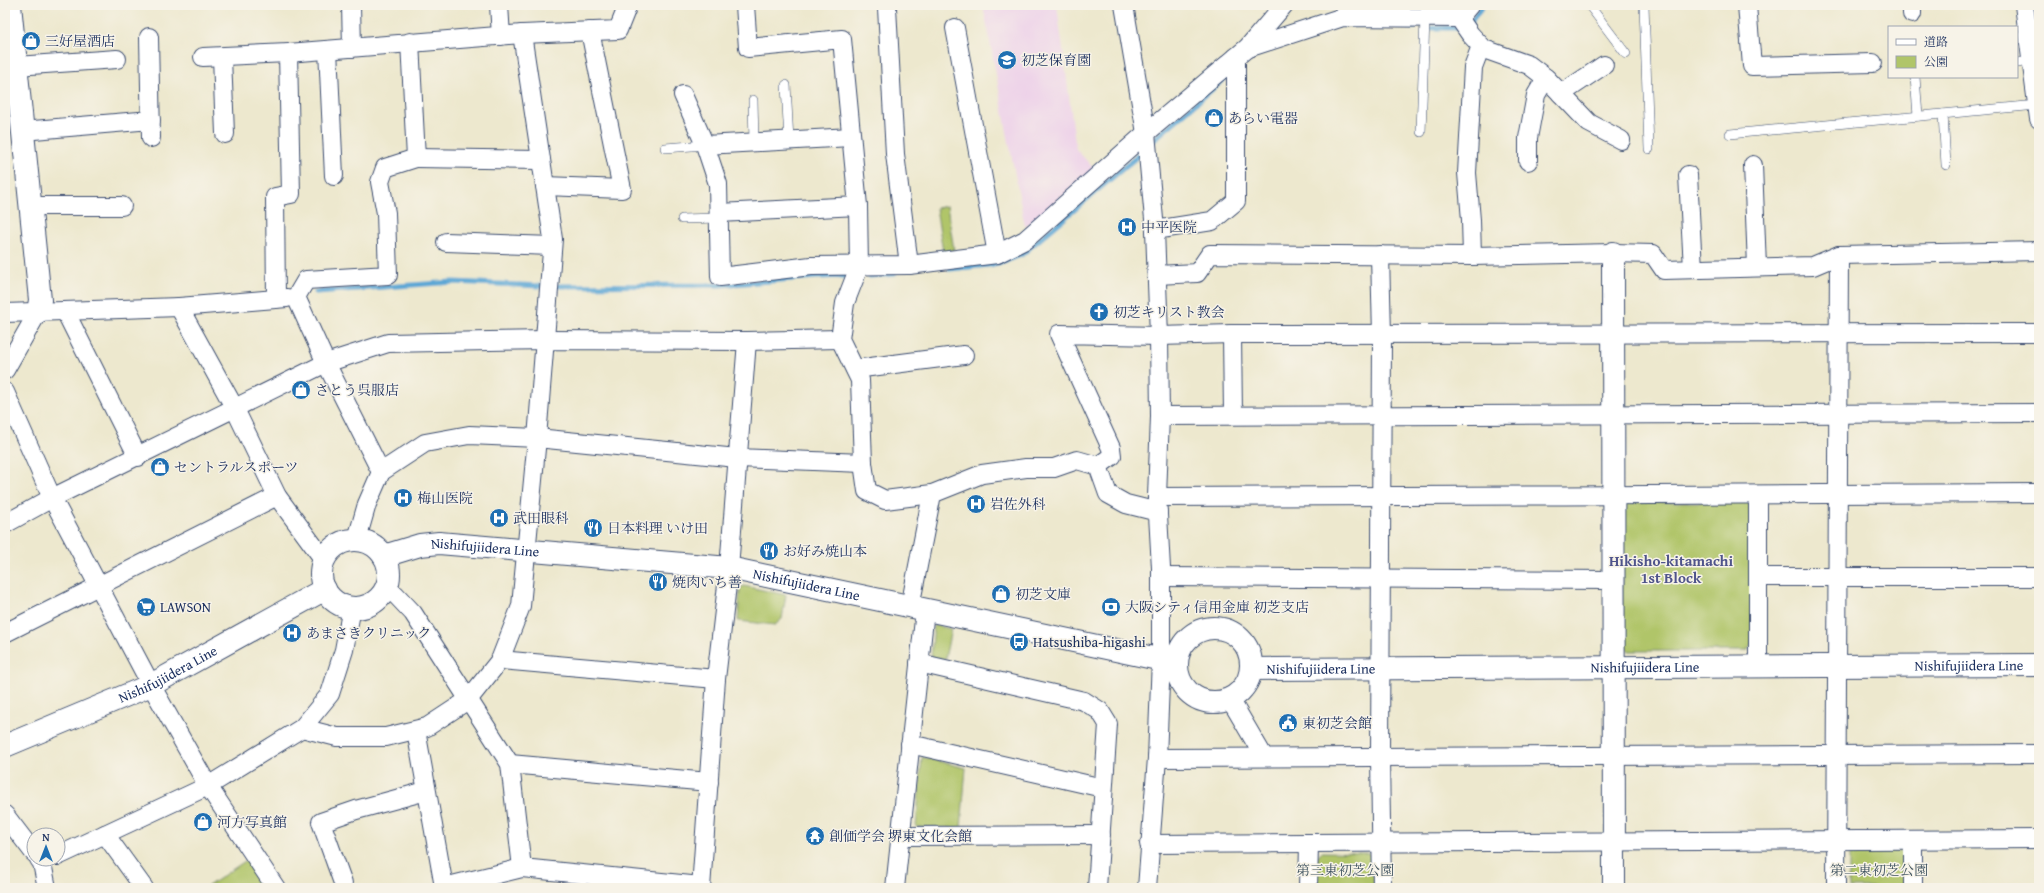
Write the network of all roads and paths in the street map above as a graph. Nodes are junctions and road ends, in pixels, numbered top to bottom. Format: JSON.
{"nodes":[{"id":1,"x":10,"y":5,"type":"edge"},
{"id":2,"x":350,"y":5,"type":"edge"},
{"id":3,"x":499,"y":5,"type":"edge"},
{"id":4,"x":628,"y":5,"type":"edge"},
{"id":5,"x":745,"y":5,"type":"edge"},
{"id":6,"x":1124,"y":5,"type":"edge"},
{"id":7,"x":1270,"y":5,"type":"edge"},
{"id":8,"x":1284,"y":5,"type":"edge"},
{"id":9,"x":1589,"y":5,"type":"edge"},
{"id":10,"x":1644,"y":5,"type":"edge"},
{"id":11,"x":1747,"y":5,"type":"edge"},
{"id":12,"x":2024,"y":5,"type":"edge"},
{"id":13,"x":887,"y":8,"type":"dead end"},
{"id":14,"x":1465,"y":12,"type":"edge"},
{"id":15,"x":1425,"y":18,"type":"junction"},
{"id":16,"x":1269,"y":23,"type":"junction"},
{"id":17,"x":955,"y":28,"type":"dead end"},
{"id":18,"x":590,"y":32,"type":"junction"},
{"id":19,"x":522,"y":34,"type":"junction"},
{"id":20,"x":501,"y":36,"type":"junction"},
{"id":21,"x":148,"y":37,"type":"dead end"},
{"id":22,"x":410,"y":42,"type":"junction"},
{"id":23,"x":1481,"y":46,"type":"junction"},
{"id":24,"x":352,"y":48,"type":"junction"},
{"id":25,"x":328,"y":50,"type":"junction"},
{"id":26,"x":288,"y":53,"type":"junction"},
{"id":27,"x":1241,"y":53,"type":"junction"},
{"id":28,"x":1626,"y":54,"type":"dead end"},
{"id":29,"x":203,"y":57,"type":"dead end"},
{"id":30,"x":12,"y":58,"type":"edge"},
{"id":31,"x":222,"y":58,"type":"junction"},
{"id":32,"x":117,"y":59,"type":"dead end"},
{"id":33,"x":2024,"y":62,"type":"edge"},
{"id":34,"x":1872,"y":63,"type":"dead end"},
{"id":35,"x":1604,"y":65,"type":"dead end"},
{"id":36,"x":1546,"y":78,"type":"junction"},
{"id":37,"x":1915,"y":78,"type":"edge"},
{"id":38,"x":786,"y":85,"type":"dead end"},
{"id":39,"x":1561,"y":94,"type":"junction"},
{"id":40,"x":683,"y":95,"type":"dead end"},
{"id":41,"x":753,"y":100,"type":"dead end"},
{"id":42,"x":2038,"y":112,"type":"edge"},
{"id":43,"x":1943,"y":114,"type":"junction"},
{"id":44,"x":1918,"y":116,"type":"junction"},
{"id":45,"x":151,"y":120,"type":"junction"},
{"id":46,"x":22,"y":131,"type":"junction"},
{"id":47,"x":1421,"y":132,"type":"dead end"},
{"id":48,"x":1146,"y":133,"type":"junction"},
{"id":49,"x":225,"y":134,"type":"dead end"},
{"id":50,"x":1730,"y":134,"type":"dead end"},
{"id":51,"x":851,"y":137,"type":"junction"},
{"id":52,"x":151,"y":138,"type":"dead end"},
{"id":53,"x":1621,"y":140,"type":"dead end"},
{"id":54,"x":789,"y":141,"type":"junction"},
{"id":55,"x":754,"y":142,"type":"junction"},
{"id":56,"x":705,"y":145,"type":"junction"},
{"id":57,"x":665,"y":148,"type":"dead end"},
{"id":58,"x":1649,"y":149,"type":"dead end"},
{"id":59,"x":416,"y":158,"type":"junction"},
{"id":60,"x":541,"y":160,"type":"junction"},
{"id":61,"x":1528,"y":161,"type":"dead end"},
{"id":62,"x":1753,"y":165,"type":"dead end"},
{"id":63,"x":1946,"y":165,"type":"dead end"},
{"id":64,"x":1688,"y":175,"type":"dead end"},
{"id":65,"x":334,"y":176,"type":"dead end"},
{"id":66,"x":545,"y":186,"type":"junction"},
{"id":67,"x":30,"y":206,"type":"junction"},
{"id":68,"x":122,"y":206,"type":"dead end"},
{"id":69,"x":858,"y":206,"type":"junction"},
{"id":70,"x":719,"y":215,"type":"junction"},
{"id":71,"x":682,"y":219,"type":"dead end"},
{"id":72,"x":1155,"y":230,"type":"junction"},
{"id":73,"x":446,"y":242,"type":"dead end"},
{"id":74,"x":552,"y":246,"type":"junction"},
{"id":75,"x":2039,"y":251,"type":"edge"},
{"id":76,"x":1613,"y":253,"type":"junction"},
{"id":77,"x":997,"y":254,"type":"junction"},
{"id":78,"x":1839,"y":254,"type":"junction"},
{"id":79,"x":1380,"y":255,"type":"junction"},
{"id":80,"x":1472,"y":256,"type":"junction"},
{"id":81,"x":910,"y":265,"type":"junction"},
{"id":82,"x":860,"y":267,"type":"junction"},
{"id":83,"x":1757,"y":267,"type":"junction"},
{"id":84,"x":1693,"y":269,"type":"junction"},
{"id":85,"x":1157,"y":275,"type":"junction"},
{"id":86,"x":296,"y":297,"type":"junction"},
{"id":87,"x":276,"y":299,"type":"junction"},
{"id":88,"x":179,"y":307,"type":"junction"},
{"id":89,"x":65,"y":311,"type":"junction"},
{"id":90,"x":38,"y":312,"type":"junction"},
{"id":91,"x":5,"y":313,"type":"edge"},
{"id":92,"x":1839,"y":332,"type":"junction"},
{"id":93,"x":2039,"y":333,"type":"edge"},
{"id":94,"x":1232,"y":334,"type":"junction"},
{"id":95,"x":1613,"y":334,"type":"junction"},
{"id":96,"x":1382,"y":335,"type":"junction"},
{"id":97,"x":1159,"y":336,"type":"junction"},
{"id":98,"x":840,"y":339,"type":"junction"},
{"id":99,"x":546,"y":340,"type":"junction"},
{"id":100,"x":747,"y":341,"type":"junction"},
{"id":101,"x":964,"y":355,"type":"dead end"},
{"id":102,"x":326,"y":363,"type":"junction"},
{"id":103,"x":5,"y":370,"type":"edge"},
{"id":104,"x":855,"y":370,"type":"junction"},
{"id":105,"x":5,"y":392,"type":"edge"},
{"id":106,"x":234,"y":407,"type":"junction"},
{"id":107,"x":2039,"y":413,"type":"edge"},
{"id":108,"x":1613,"y":414,"type":"junction"},
{"id":109,"x":1839,"y":414,"type":"junction"},
{"id":110,"x":1233,"y":415,"type":"junction"},
{"id":111,"x":10,"y":416,"type":"edge"},
{"id":112,"x":1160,"y":416,"type":"junction"},
{"id":113,"x":1381,"y":416,"type":"junction"},
{"id":114,"x":537,"y":438,"type":"junction"},
{"id":115,"x":138,"y":457,"type":"junction"},
{"id":116,"x":737,"y":458,"type":"junction"},
{"id":117,"x":862,"y":463,"type":"junction"},
{"id":118,"x":1098,"y":466,"type":"junction"},
{"id":119,"x":382,"y":472,"type":"junction"},
{"id":120,"x":2039,"y":493,"type":"edge"},
{"id":121,"x":932,"y":494,"type":"junction"},
{"id":122,"x":1613,"y":494,"type":"junction"},
{"id":123,"x":1381,"y":495,"type":"junction"},
{"id":124,"x":1758,"y":495,"type":"junction"},
{"id":125,"x":277,"y":496,"type":"junction"},
{"id":126,"x":1838,"y":496,"type":"junction"},
{"id":127,"x":52,"y":498,"type":"junction"},
{"id":128,"x":1158,"y":505,"type":"junction"},
{"id":129,"x":5,"y":524,"type":"edge"},
{"id":130,"x":357,"y":539,"type":"junction"},
{"id":131,"x":526,"y":551,"type":"junction"},
{"id":132,"x":384,"y":556,"type":"junction"},
{"id":133,"x":324,"y":560,"type":"junction"},
{"id":134,"x":729,"y":568,"type":"junction"},
{"id":135,"x":1161,"y":577,"type":"junction"},
{"id":136,"x":1758,"y":577,"type":"junction"},
{"id":137,"x":1838,"y":577,"type":"junction"},
{"id":138,"x":2039,"y":577,"type":"edge"},
{"id":139,"x":1380,"y":579,"type":"junction"},
{"id":140,"x":1613,"y":580,"type":"junction"},
{"id":141,"x":99,"y":587,"type":"junction"},
{"id":142,"x":325,"y":589,"type":"junction"},
{"id":143,"x":385,"y":589,"type":"junction"},
{"id":144,"x":352,"y":608,"type":"junction"},
{"id":145,"x":918,"y":608,"type":"junction"},
{"id":146,"x":5,"y":633,"type":"edge"},
{"id":147,"x":500,"y":660,"type":"junction"},
{"id":148,"x":1169,"y":661,"type":"junction"},
{"id":149,"x":919,"y":663,"type":"junction"},
{"id":150,"x":1838,"y":665,"type":"junction"},
{"id":151,"x":2039,"y":665,"type":"edge"},
{"id":152,"x":1758,"y":666,"type":"junction"},
{"id":153,"x":1613,"y":667,"type":"junction"},
{"id":154,"x":1380,"y":668,"type":"junction"},
{"id":155,"x":1251,"y":669,"type":"junction"},
{"id":156,"x":716,"y":679,"type":"junction"},
{"id":157,"x":151,"y":685,"type":"junction"},
{"id":158,"x":1230,"y":699,"type":"junction"},
{"id":159,"x":468,"y":700,"type":"junction"},
{"id":160,"x":302,"y":728,"type":"junction"},
{"id":161,"x":416,"y":730,"type":"junction"},
{"id":162,"x":910,"y":744,"type":"junction"},
{"id":163,"x":5,"y":746,"type":"edge"},
{"id":164,"x":2039,"y":754,"type":"edge"},
{"id":165,"x":1837,"y":755,"type":"junction"},
{"id":166,"x":1614,"y":756,"type":"junction"},
{"id":167,"x":1264,"y":757,"type":"junction"},
{"id":168,"x":1380,"y":757,"type":"junction"},
{"id":169,"x":1157,"y":758,"type":"junction"},
{"id":170,"x":510,"y":764,"type":"junction"},
{"id":171,"x":709,"y":782,"type":"junction"},
{"id":172,"x":208,"y":786,"type":"junction"},
{"id":173,"x":1103,"y":788,"type":"junction"},
{"id":174,"x":426,"y":791,"type":"junction"},
{"id":175,"x":5,"y":815,"type":"edge"},
{"id":176,"x":105,"y":834,"type":"junction"},
{"id":177,"x":1101,"y":835,"type":"junction"},
{"id":178,"x":900,"y":836,"type":"junction"},
{"id":179,"x":26,"y":838,"type":"edge"},
{"id":180,"x":2039,"y":839,"type":"edge"},
{"id":181,"x":1836,"y":840,"type":"junction"},
{"id":182,"x":1913,"y":840,"type":"junction"},
{"id":183,"x":1308,"y":843,"type":"junction"},
{"id":184,"x":1381,"y":843,"type":"junction"},
{"id":185,"x":1614,"y":843,"type":"junction"},
{"id":186,"x":1149,"y":844,"type":"junction"},
{"id":187,"x":66,"y":850,"type":"edge"},
{"id":188,"x":46,"y":867,"type":"edge"},
{"id":189,"x":522,"y":868,"type":"junction"},
{"id":190,"x":343,"y":883,"type":"dead end"},
{"id":191,"x":444,"y":887,"type":"edge"},
{"id":192,"x":701,"y":887,"type":"edge"},
{"id":193,"x":47,"y":888,"type":"edge"},
{"id":194,"x":144,"y":888,"type":"edge"},
{"id":195,"x":276,"y":888,"type":"edge"},
{"id":196,"x":895,"y":888,"type":"edge"},
{"id":197,"x":1097,"y":888,"type":"edge"},
{"id":198,"x":1147,"y":888,"type":"edge"},
{"id":199,"x":1308,"y":888,"type":"edge"},
{"id":200,"x":1382,"y":888,"type":"edge"},
{"id":201,"x":1614,"y":888,"type":"edge"},
{"id":202,"x":1836,"y":888,"type":"edge"},
{"id":203,"x":1913,"y":888,"type":"edge"}],
"edges":[{"from":1,"to":30,"type":"main road"},
{"from":2,"to":24,"type":"street"},
{"from":3,"to":20,"type":"street"},
{"from":4,"to":18,"type":"street"},
{"from":5,"to":51,"type":"street"},
{"from":6,"to":48,"type":"street"},
{"from":7,"to":16,"type":"street"},
{"from":8,"to":16,"type":"street"},
{"from":9,"to":28,"type":"lane"},
{"from":10,"to":58,"type":"lane"},
{"from":11,"to":34,"type":"street"},
{"from":12,"to":33,"type":"street"},
{"from":13,"to":81,"type":"street"},
{"from":14,"to":15,"type":"street"},
{"from":14,"to":23,"type":"street"},
{"from":15,"to":27,"type":"street"},
{"from":15,"to":47,"type":"lane"},
{"from":16,"to":27,"type":"street"},
{"from":17,"to":77,"type":"street"},
{"from":18,"to":19,"type":"street"},
{"from":18,"to":66,"type":"street"},
{"from":19,"to":20,"type":"street"},
{"from":19,"to":60,"type":"street"},
{"from":20,"to":22,"type":"street"},
{"from":21,"to":45,"type":"street"},
{"from":22,"to":24,"type":"street"},
{"from":22,"to":59,"type":"street"},
{"from":23,"to":36,"type":"street"},
{"from":23,"to":80,"type":"street"},
{"from":24,"to":25,"type":"street"},
{"from":25,"to":26,"type":"street"},
{"from":25,"to":65,"type":"street"},
{"from":26,"to":31,"type":"street"},
{"from":26,"to":87,"type":"street"},
{"from":27,"to":48,"type":"street"},
{"from":27,"to":72,"type":"street"},
{"from":29,"to":31,"type":"street"},
{"from":30,"to":32,"type":"street"},
{"from":30,"to":46,"type":"main road"},
{"from":31,"to":49,"type":"street"},
{"from":33,"to":42,"type":"street"},
{"from":35,"to":39,"type":"street"},
{"from":36,"to":39,"type":"street"},
{"from":36,"to":61,"type":"street"},
{"from":37,"to":44,"type":"lane"},
{"from":38,"to":54,"type":"lane"},
{"from":39,"to":53,"type":"street"},
{"from":40,"to":56,"type":"street"},
{"from":41,"to":55,"type":"lane"},
{"from":42,"to":43,"type":"lane"},
{"from":43,"to":44,"type":"lane"},
{"from":43,"to":63,"type":"lane"},
{"from":44,"to":50,"type":"lane"},
{"from":45,"to":46,"type":"street"},
{"from":45,"to":52,"type":"street"},
{"from":46,"to":67,"type":"main road"},
{"from":48,"to":72,"type":"street"},
{"from":48,"to":77,"type":"street"},
{"from":51,"to":54,"type":"street"},
{"from":51,"to":69,"type":"street"},
{"from":54,"to":55,"type":"street"},
{"from":55,"to":56,"type":"street"},
{"from":56,"to":57,"type":"lane"},
{"from":56,"to":70,"type":"street"},
{"from":59,"to":60,"type":"street"},
{"from":59,"to":86,"type":"street"},
{"from":60,"to":66,"type":"street"},
{"from":62,"to":83,"type":"street"},
{"from":64,"to":84,"type":"street"},
{"from":66,"to":74,"type":"street"},
{"from":67,"to":68,"type":"street"},
{"from":67,"to":90,"type":"main road"},
{"from":69,"to":70,"type":"street"},
{"from":69,"to":82,"type":"street"},
{"from":70,"to":71,"type":"lane"},
{"from":70,"to":82,"type":"street"},
{"from":72,"to":85,"type":"street"},
{"from":73,"to":74,"type":"street"},
{"from":74,"to":99,"type":"street"},
{"from":75,"to":78,"type":"street"},
{"from":76,"to":80,"type":"street"},
{"from":76,"to":84,"type":"street"},
{"from":76,"to":95,"type":"main road"},
{"from":77,"to":81,"type":"street"},
{"from":78,"to":83,"type":"street"},
{"from":78,"to":92,"type":"street"},
{"from":79,"to":80,"type":"street"},
{"from":79,"to":85,"type":"street"},
{"from":79,"to":96,"type":"street"},
{"from":81,"to":82,"type":"street"},
{"from":82,"to":98,"type":"street"},
{"from":83,"to":84,"type":"street"},
{"from":85,"to":97,"type":"street"},
{"from":86,"to":87,"type":"street"},
{"from":86,"to":102,"type":"street"},
{"from":87,"to":88,"type":"street"},
{"from":88,"to":89,"type":"street"},
{"from":88,"to":106,"type":"street"},
{"from":89,"to":90,"type":"street"},
{"from":89,"to":115,"type":"street"},
{"from":90,"to":91,"type":"street"},
{"from":90,"to":103,"type":"street"},
{"from":92,"to":93,"type":"street"},
{"from":92,"to":95,"type":"street"},
{"from":92,"to":109,"type":"street"},
{"from":94,"to":96,"type":"street"},
{"from":94,"to":97,"type":"street"},
{"from":94,"to":110,"type":"street"},
{"from":95,"to":96,"type":"street"},
{"from":95,"to":108,"type":"main road"},
{"from":96,"to":113,"type":"street"},
{"from":97,"to":112,"type":"street"},
{"from":97,"to":118,"type":"street"},
{"from":98,"to":100,"type":"street"},
{"from":98,"to":104,"type":"street"},
{"from":99,"to":100,"type":"street"},
{"from":99,"to":102,"type":"street"},
{"from":99,"to":114,"type":"street"},
{"from":100,"to":116,"type":"street"},
{"from":101,"to":104,"type":"street"},
{"from":102,"to":106,"type":"street"},
{"from":102,"to":119,"type":"street"},
{"from":104,"to":117,"type":"street"},
{"from":105,"to":111,"type":"street"},
{"from":106,"to":115,"type":"street"},
{"from":106,"to":125,"type":"street"},
{"from":107,"to":109,"type":"street"},
{"from":108,"to":109,"type":"street"},
{"from":108,"to":113,"type":"street"},
{"from":108,"to":122,"type":"main road"},
{"from":109,"to":126,"type":"street"},
{"from":110,"to":112,"type":"street"},
{"from":110,"to":113,"type":"street"},
{"from":111,"to":127,"type":"street"},
{"from":112,"to":128,"type":"street"},
{"from":113,"to":123,"type":"street"},
{"from":114,"to":116,"type":"street"},
{"from":114,"to":119,"type":"street"},
{"from":114,"to":131,"type":"street"},
{"from":115,"to":127,"type":"street"},
{"from":116,"to":117,"type":"street"},
{"from":116,"to":134,"type":"street"},
{"from":117,"to":121,"type":"street"},
{"from":118,"to":121,"type":"street"},
{"from":118,"to":128,"type":"street"},
{"from":119,"to":130,"type":"street"},
{"from":120,"to":126,"type":"street"},
{"from":121,"to":145,"type":"street"},
{"from":122,"to":123,"type":"street"},
{"from":122,"to":124,"type":"street"},
{"from":122,"to":140,"type":"main road"},
{"from":123,"to":128,"type":"street"},
{"from":123,"to":139,"type":"street"},
{"from":124,"to":126,"type":"street"},
{"from":124,"to":136,"type":"street"},
{"from":125,"to":133,"type":"street"},
{"from":125,"to":141,"type":"street"},
{"from":126,"to":137,"type":"street"},
{"from":127,"to":129,"type":"street"},
{"from":127,"to":141,"type":"street"},
{"from":128,"to":135,"type":"street"},
{"from":130,"to":132,"type":"main road"},
{"from":130,"to":133,"type":"main road"},
{"from":131,"to":132,"type":"main road","name":"Nishifujiidera Line"},
{"from":131,"to":134,"type":"main road","name":"Nishifujiidera Line"},
{"from":131,"to":147,"type":"street"},
{"from":132,"to":143,"type":"main road"},
{"from":133,"to":142,"type":"main road"},
{"from":134,"to":145,"type":"main road","name":"Nishifujiidera Line"},
{"from":134,"to":156,"type":"street"},
{"from":135,"to":139,"type":"street"},
{"from":135,"to":148,"type":"street"},
{"from":136,"to":137,"type":"street"},
{"from":136,"to":152,"type":"street"},
{"from":137,"to":138,"type":"street"},
{"from":137,"to":150,"type":"street"},
{"from":139,"to":140,"type":"street"},
{"from":139,"to":154,"type":"street"},
{"from":140,"to":153,"type":"main road"},
{"from":141,"to":146,"type":"street"},
{"from":141,"to":157,"type":"street"},
{"from":142,"to":144,"type":"main road"},
{"from":142,"to":157,"type":"main road","name":"Nishifujiidera Line"},
{"from":143,"to":144,"type":"main road"},
{"from":143,"to":159,"type":"street"},
{"from":144,"to":160,"type":"street"},
{"from":145,"to":148,"type":"main road","name":"Nishifujiidera Line"},
{"from":145,"to":149,"type":"street"},
{"from":147,"to":156,"type":"street"},
{"from":147,"to":159,"type":"street"},
{"from":148,"to":155,"type":"main road","name":"Nishifujiidera Line"},
{"from":148,"to":158,"type":"main road"},
{"from":148,"to":169,"type":"street"},
{"from":149,"to":162,"type":"street"},
{"from":149,"to":173,"type":"street"},
{"from":150,"to":151,"type":"main road","name":"Nishifujiidera Line"},
{"from":150,"to":152,"type":"main road","name":"Nishifujiidera Line"},
{"from":150,"to":165,"type":"street"},
{"from":152,"to":153,"type":"main road","name":"Nishifujiidera Line"},
{"from":153,"to":154,"type":"main road","name":"Nishifujiidera Line"},
{"from":153,"to":166,"type":"main road"},
{"from":154,"to":155,"type":"main road","name":"Nishifujiidera Line"},
{"from":154,"to":168,"type":"street"},
{"from":155,"to":158,"type":"main road","name":"Nishifujiidera Line"},
{"from":156,"to":171,"type":"street"},
{"from":157,"to":163,"type":"main road","name":"Nishifujiidera Line"},
{"from":157,"to":172,"type":"street"},
{"from":158,"to":167,"type":"street"},
{"from":159,"to":161,"type":"street"},
{"from":159,"to":170,"type":"street"},
{"from":160,"to":161,"type":"street"},
{"from":160,"to":172,"type":"street"},
{"from":161,"to":174,"type":"street"},
{"from":162,"to":173,"type":"street"},
{"from":162,"to":178,"type":"street"},
{"from":164,"to":165,"type":"street"},
{"from":165,"to":166,"type":"street"},
{"from":165,"to":181,"type":"street"},
{"from":166,"to":168,"type":"street"},
{"from":166,"to":185,"type":"main road"},
{"from":167,"to":168,"type":"street"},
{"from":167,"to":169,"type":"street"},
{"from":168,"to":184,"type":"street"},
{"from":169,"to":186,"type":"street"},
{"from":170,"to":171,"type":"street"},
{"from":170,"to":189,"type":"street"},
{"from":171,"to":192,"type":"street"},
{"from":172,"to":176,"type":"street"},
{"from":172,"to":195,"type":"street"},
{"from":173,"to":177,"type":"street"},
{"from":174,"to":190,"type":"street"},
{"from":174,"to":191,"type":"street"},
{"from":175,"to":179,"type":"street"},
{"from":176,"to":187,"type":"street"},
{"from":176,"to":194,"type":"street"},
{"from":177,"to":178,"type":"street"},
{"from":177,"to":197,"type":"street"},
{"from":178,"to":196,"type":"street"},
{"from":180,"to":182,"type":"street"},
{"from":181,"to":182,"type":"street"},
{"from":181,"to":185,"type":"street"},
{"from":181,"to":202,"type":"street"},
{"from":182,"to":203,"type":"street"},
{"from":183,"to":184,"type":"street"},
{"from":183,"to":186,"type":"street"},
{"from":183,"to":199,"type":"street"},
{"from":184,"to":185,"type":"street"},
{"from":184,"to":200,"type":"street"},
{"from":185,"to":201,"type":"main road"},
{"from":186,"to":198,"type":"street"},
{"from":188,"to":193,"type":"street"},
{"from":189,"to":191,"type":"street"},
{"from":189,"to":192,"type":"street"}]}
